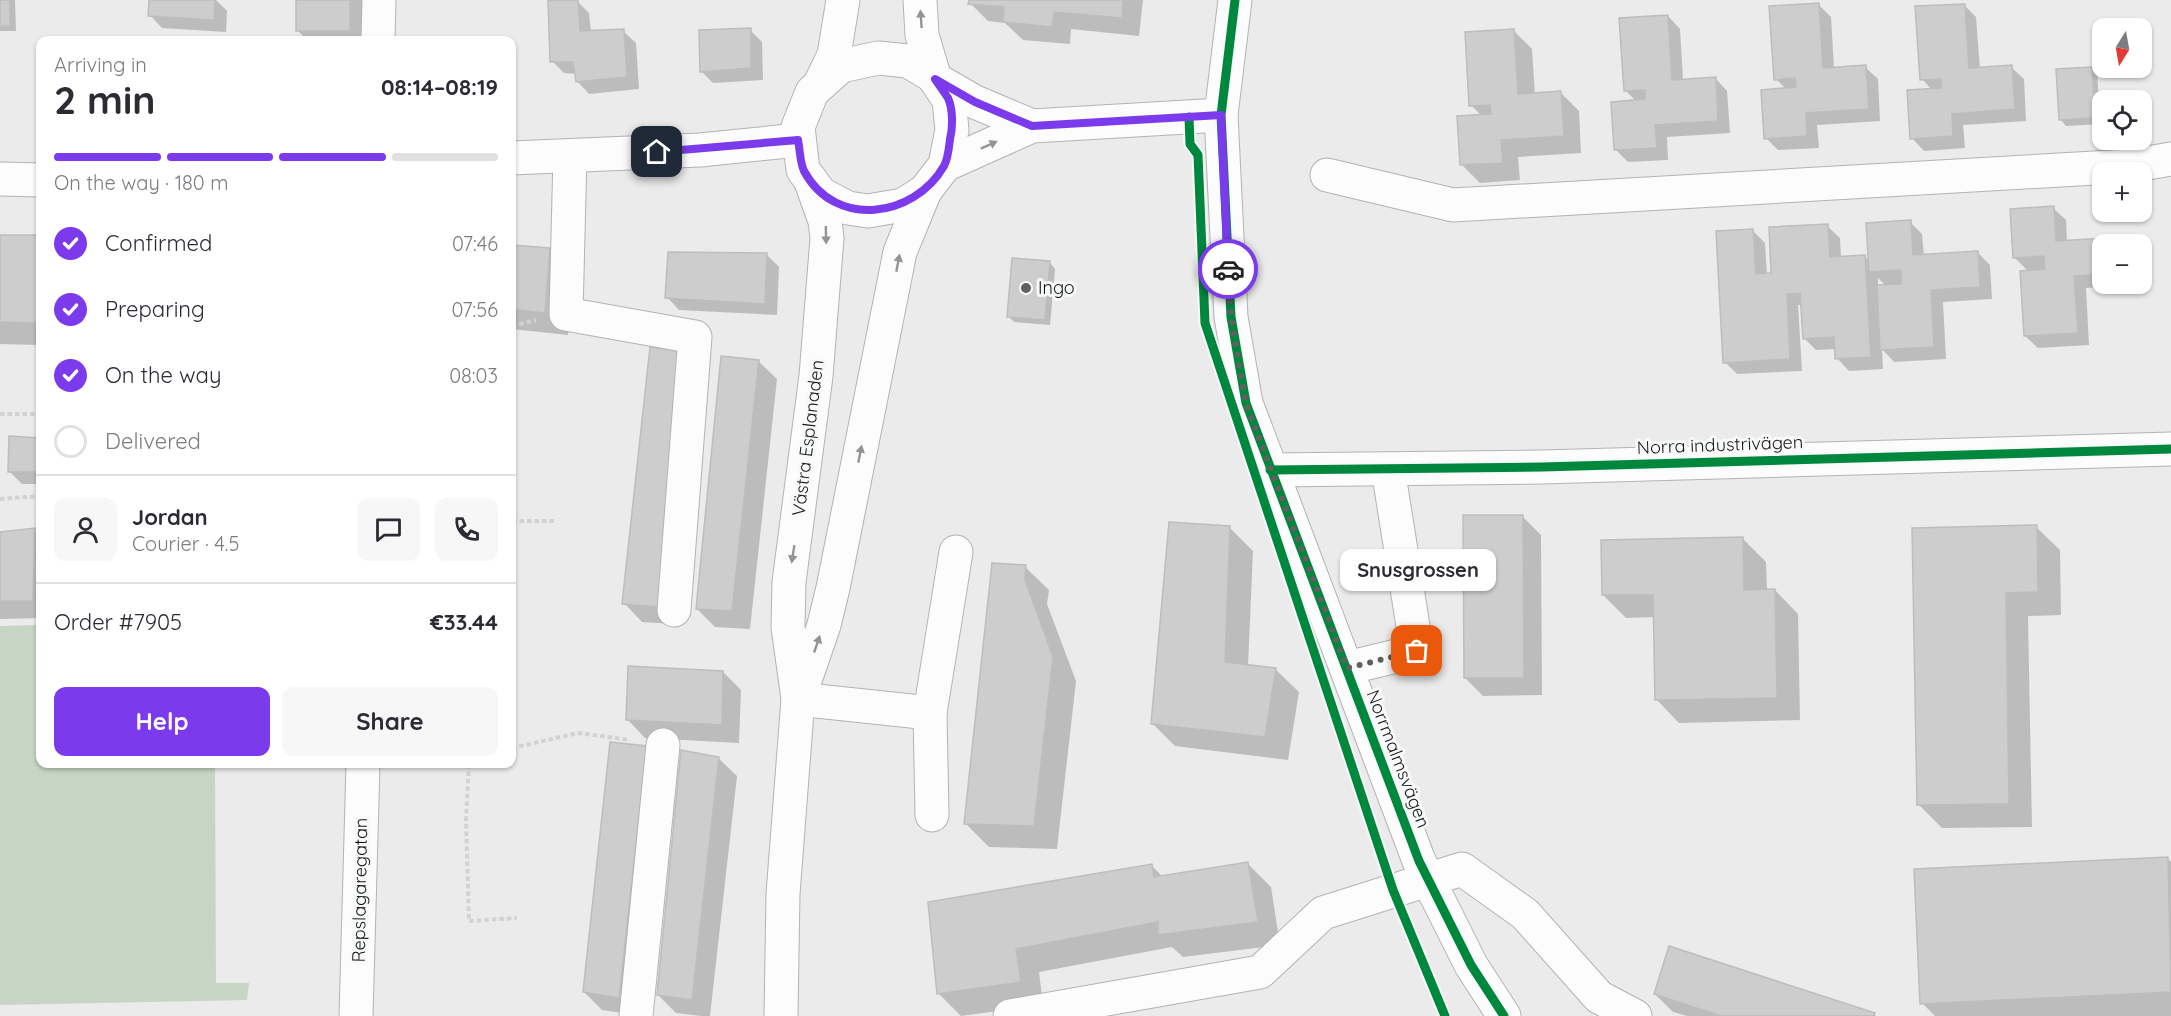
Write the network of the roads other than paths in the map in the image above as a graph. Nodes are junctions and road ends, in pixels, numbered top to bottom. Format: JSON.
{"nodes":[{"id":1,"x":379,"y":0,"type":"edge"},
{"id":2,"x":843,"y":0,"type":"edge"},
{"id":3,"x":920,"y":0,"type":"edge"},
{"id":4,"x":1235,"y":0,"type":"edge"},
{"id":5,"x":378,"y":36,"type":"edge"},
{"id":6,"x":935,"y":79,"type":"junction"},
{"id":7,"x":819,"y":86,"type":"junction"},
{"id":8,"x":1221,"y":115,"type":"junction"},
{"id":9,"x":1032,"y":126,"type":"junction"},
{"id":10,"x":798,"y":140,"type":"junction"},
{"id":11,"x":570,"y":156,"type":"junction"},
{"id":12,"x":516,"y":158,"type":"edge"},
{"id":13,"x":2171,"y":159,"type":"edge"},
{"id":14,"x":945,"y":165,"type":"junction"},
{"id":15,"x":1327,"y":175,"type":"dead end"},
{"id":16,"x":0,"y":179,"type":"edge"},
{"id":17,"x":810,"y":179,"type":"junction"},
{"id":18,"x":36,"y":180,"type":"edge"},
{"id":19,"x":925,"y":191,"type":"junction"},
{"id":20,"x":2171,"y":449,"type":"edge"},
{"id":21,"x":1388,"y":469,"type":"junction"},
{"id":22,"x":1270,"y":470,"type":"junction"},
{"id":23,"x":956,"y":552,"type":"dead end"},
{"id":24,"x":675,"y":610,"type":"dead end"},
{"id":25,"x":1347,"y":668,"type":"junction"},
{"id":26,"x":798,"y":699,"type":"junction"},
{"id":27,"x":930,"y":713,"type":"junction"},
{"id":28,"x":663,"y":745,"type":"road end"},
{"id":29,"x":363,"y":768,"type":"edge"},
{"id":30,"x":932,"y":815,"type":"dead end"},
{"id":31,"x":1428,"y":879,"type":"junction"},
{"id":32,"x":1113,"y":1007,"type":"edge"},
{"id":33,"x":356,"y":1016,"type":"edge"},
{"id":34,"x":636,"y":1016,"type":"edge"},
{"id":35,"x":781,"y":1016,"type":"edge"},
{"id":36,"x":1010,"y":1016,"type":"edge"},
{"id":37,"x":1504,"y":1016,"type":"edge"},
{"id":38,"x":1635,"y":1016,"type":"edge"}],
"edges":[{"from":1,"to":5,"type":"street"},
{"from":2,"to":7,"type":"street"},
{"from":6,"to":3,"type":"street","one_way":true},
{"from":4,"to":8,"type":"street","name":"Norrmalmsvägen"},
{"from":6,"to":7,"type":"street"},
{"from":6,"to":9,"type":"street"},
{"from":6,"to":14,"type":"street"},
{"from":7,"to":10,"type":"street"},
{"from":8,"to":9,"type":"street"},
{"from":8,"to":22,"type":"street","name":"Norrmalmsvägen"},
{"from":14,"to":9,"type":"street","one_way":true},
{"from":10,"to":11,"type":"street"},
{"from":10,"to":17,"type":"street"},
{"from":11,"to":12,"type":"street"},
{"from":11,"to":24,"type":"street"},
{"from":13,"to":15,"type":"street"},
{"from":14,"to":19,"type":"street"},
{"from":16,"to":18,"type":"street"},
{"from":17,"to":19,"type":"street"},
{"from":17,"to":26,"type":"street","name":"Västra Esplanaden","one_way":true},
{"from":26,"to":19,"type":"street","name":"Västra Esplanaden","one_way":true},
{"from":20,"to":21,"type":"street","name":"Norra industrivägen"},
{"from":21,"to":22,"type":"street","name":"Norra industrivägen"},
{"from":21,"to":25,"type":"street"},
{"from":22,"to":25,"type":"street","name":"Norrmalmsvägen"},
{"from":23,"to":27,"type":"street"},
{"from":25,"to":31,"type":"street","name":"Norrmalmsvägen"},
{"from":26,"to":27,"type":"street"},
{"from":26,"to":35,"type":"street","name":"Västra Esplanaden"},
{"from":27,"to":30,"type":"street"},
{"from":28,"to":34,"type":"street"},
{"from":29,"to":33,"type":"street","name":"Repslagaregatan"},
{"from":31,"to":32,"type":"street"},
{"from":31,"to":37,"type":"street","name":"Norrmalmsvägen"},
{"from":31,"to":38,"type":"street"},
{"from":32,"to":36,"type":"street"}]}
